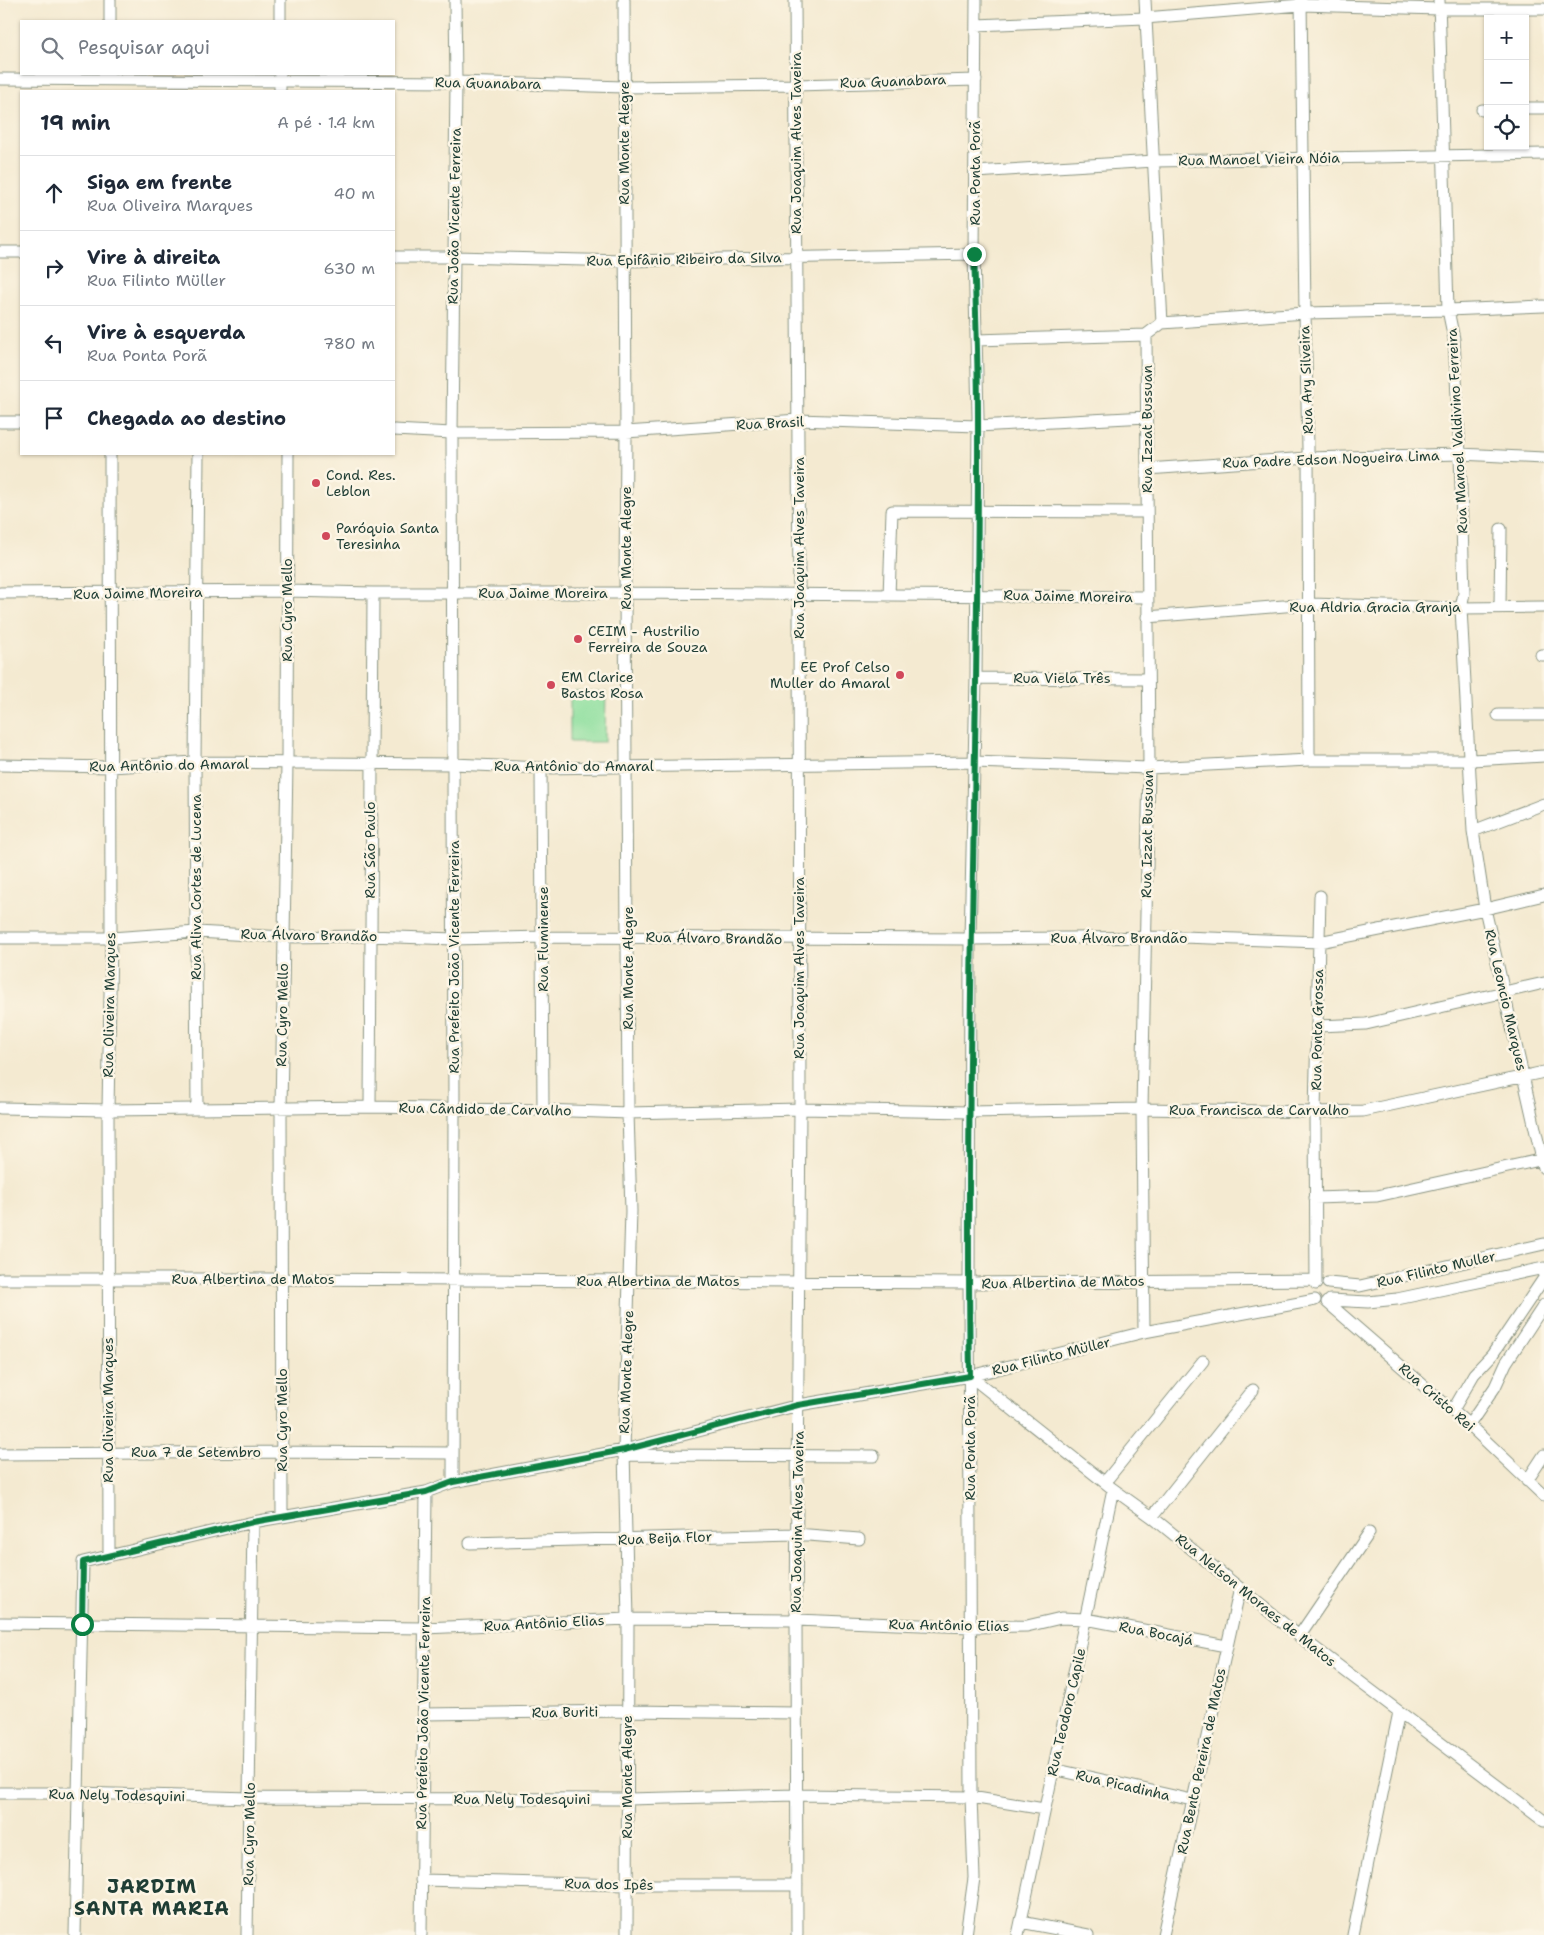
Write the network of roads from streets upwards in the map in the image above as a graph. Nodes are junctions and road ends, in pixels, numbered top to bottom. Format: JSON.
{"nodes":[{"id":1,"x":110,"y":0,"type":"edge"},
{"id":2,"x":280,"y":0,"type":"edge"},
{"id":3,"x":455,"y":0,"type":"edge"},
{"id":4,"x":624,"y":0,"type":"edge"},
{"id":5,"x":795,"y":0,"type":"edge"},
{"id":6,"x":976,"y":0,"type":"edge"},
{"id":7,"x":1145,"y":0,"type":"edge"},
{"id":8,"x":1301,"y":2,"type":"edge"},
{"id":9,"x":1440,"y":5,"type":"edge"},
{"id":10,"x":1544,"y":9,"type":"edge"},
{"id":11,"x":1145,"y":18,"type":"junction"},
{"id":12,"x":110,"y":20,"type":"edge"},
{"id":13,"x":280,"y":20,"type":"edge"},
{"id":14,"x":976,"y":25,"type":"junction"},
{"id":15,"x":0,"y":79,"type":"edge"},
{"id":16,"x":976,"y":80,"type":"junction"},
{"id":17,"x":110,"y":82,"type":"edge"},
{"id":18,"x":280,"y":82,"type":"edge"},
{"id":19,"x":456,"y":82,"type":"junction"},
{"id":20,"x":796,"y":85,"type":"junction"},
{"id":21,"x":624,"y":86,"type":"junction"},
{"id":22,"x":1529,"y":108,"type":"edge"},
{"id":23,"x":1544,"y":108,"type":"edge"},
{"id":24,"x":1544,"y":154,"type":"edge"},
{"id":25,"x":1445,"y":155,"type":"junction"},
{"id":26,"x":1303,"y":159,"type":"junction"},
{"id":27,"x":1154,"y":162,"type":"junction"},
{"id":28,"x":975,"y":172,"type":"junction"},
{"id":29,"x":0,"y":252,"type":"edge"},
{"id":30,"x":20,"y":252,"type":"edge"},
{"id":31,"x":974,"y":254,"type":"junction"},
{"id":32,"x":454,"y":257,"type":"junction"},
{"id":33,"x":796,"y":257,"type":"junction"},
{"id":34,"x":395,"y":258,"type":"edge"},
{"id":35,"x":625,"y":261,"type":"junction"},
{"id":36,"x":1544,"y":306,"type":"edge"},
{"id":37,"x":1448,"y":310,"type":"junction"},
{"id":38,"x":1304,"y":313,"type":"junction"},
{"id":39,"x":1162,"y":323,"type":"junction"},
{"id":40,"x":1146,"y":335,"type":"junction"},
{"id":41,"x":976,"y":340,"type":"junction"},
{"id":42,"x":1147,"y":417,"type":"junction"},
{"id":43,"x":798,"y":420,"type":"junction"},
{"id":44,"x":0,"y":422,"type":"edge"},
{"id":45,"x":20,"y":422,"type":"edge"},
{"id":46,"x":978,"y":426,"type":"junction"},
{"id":47,"x":395,"y":430,"type":"edge"},
{"id":48,"x":626,"y":432,"type":"junction"},
{"id":49,"x":452,"y":433,"type":"junction"},
{"id":50,"x":1460,"y":454,"type":"junction"},
{"id":51,"x":110,"y":455,"type":"edge"},
{"id":52,"x":198,"y":455,"type":"edge"},
{"id":53,"x":288,"y":455,"type":"edge"},
{"id":54,"x":1308,"y":458,"type":"junction"},
{"id":55,"x":1544,"y":458,"type":"edge"},
{"id":56,"x":1147,"y":469,"type":"junction"},
{"id":57,"x":977,"y":511,"type":"junction"},
{"id":58,"x":1146,"y":512,"type":"junction"},
{"id":59,"x":1500,"y":529,"type":"dead end"},
{"id":60,"x":287,"y":591,"type":"junction"},
{"id":61,"x":197,"y":593,"type":"junction"},
{"id":62,"x":373,"y":593,"type":"junction"},
{"id":63,"x":454,"y":593,"type":"junction"},
{"id":64,"x":625,"y":593,"type":"junction"},
{"id":65,"x":0,"y":594,"type":"edge"},
{"id":66,"x":111,"y":594,"type":"junction"},
{"id":67,"x":977,"y":594,"type":"junction"},
{"id":68,"x":800,"y":595,"type":"junction"},
{"id":69,"x":889,"y":596,"type":"junction"},
{"id":70,"x":1146,"y":597,"type":"junction"},
{"id":71,"x":1309,"y":604,"type":"junction"},
{"id":72,"x":1500,"y":606,"type":"junction"},
{"id":73,"x":1544,"y":607,"type":"edge"},
{"id":74,"x":1461,"y":608,"type":"junction"},
{"id":75,"x":1147,"y":617,"type":"junction"},
{"id":76,"x":976,"y":678,"type":"junction"},
{"id":77,"x":1147,"y":679,"type":"junction"},
{"id":78,"x":1498,"y":715,"type":"dead end"},
{"id":79,"x":1544,"y":715,"type":"edge"},
{"id":80,"x":1544,"y":756,"type":"edge"},
{"id":81,"x":1309,"y":760,"type":"junction"},
{"id":82,"x":1471,"y":760,"type":"junction"},
{"id":83,"x":195,"y":762,"type":"junction"},
{"id":84,"x":974,"y":762,"type":"junction"},
{"id":85,"x":287,"y":764,"type":"junction"},
{"id":86,"x":371,"y":764,"type":"junction"},
{"id":87,"x":453,"y":764,"type":"junction"},
{"id":88,"x":0,"y":765,"type":"edge"},
{"id":89,"x":799,"y":765,"type":"junction"},
{"id":90,"x":626,"y":766,"type":"junction"},
{"id":91,"x":111,"y":767,"type":"junction"},
{"id":92,"x":541,"y":768,"type":"junction"},
{"id":93,"x":1149,"y":768,"type":"junction"},
{"id":94,"x":1541,"y":806,"type":"edge"},
{"id":95,"x":1473,"y":831,"type":"junction"},
{"id":96,"x":1544,"y":895,"type":"edge"},
{"id":97,"x":1320,"y":896,"type":"dead end"},
{"id":98,"x":1485,"y":909,"type":"junction"},
{"id":99,"x":197,"y":932,"type":"junction"},
{"id":100,"x":370,"y":936,"type":"junction"},
{"id":101,"x":543,"y":937,"type":"junction"},
{"id":102,"x":628,"y":937,"type":"junction"},
{"id":103,"x":1144,"y":937,"type":"junction"},
{"id":104,"x":0,"y":938,"type":"edge"},
{"id":105,"x":111,"y":938,"type":"junction"},
{"id":106,"x":284,"y":938,"type":"junction"},
{"id":107,"x":454,"y":938,"type":"junction"},
{"id":108,"x":799,"y":939,"type":"junction"},
{"id":109,"x":970,"y":940,"type":"junction"},
{"id":110,"x":1319,"y":942,"type":"junction"},
{"id":111,"x":1544,"y":983,"type":"edge"},
{"id":112,"x":1504,"y":992,"type":"junction"},
{"id":113,"x":1318,"y":1026,"type":"junction"},
{"id":114,"x":1544,"y":1072,"type":"edge"},
{"id":115,"x":1523,"y":1077,"type":"junction"},
{"id":116,"x":370,"y":1107,"type":"junction"},
{"id":117,"x":0,"y":1108,"type":"edge"},
{"id":118,"x":197,"y":1109,"type":"junction"},
{"id":119,"x":281,"y":1109,"type":"junction"},
{"id":120,"x":454,"y":1109,"type":"junction"},
{"id":121,"x":800,"y":1109,"type":"junction"},
{"id":122,"x":108,"y":1110,"type":"junction"},
{"id":123,"x":542,"y":1110,"type":"junction"},
{"id":124,"x":1142,"y":1110,"type":"junction"},
{"id":125,"x":970,"y":1112,"type":"junction"},
{"id":126,"x":1315,"y":1112,"type":"junction"},
{"id":127,"x":628,"y":1113,"type":"junction"},
{"id":128,"x":1543,"y":1162,"type":"edge"},
{"id":129,"x":1315,"y":1198,"type":"junction"},
{"id":130,"x":1544,"y":1244,"type":"edge"},
{"id":131,"x":1544,"y":1268,"type":"edge"},
{"id":132,"x":1544,"y":1278,"type":"edge"},
{"id":133,"x":108,"y":1279,"type":"junction"},
{"id":134,"x":282,"y":1279,"type":"junction"},
{"id":135,"x":0,"y":1280,"type":"edge"},
{"id":136,"x":453,"y":1281,"type":"junction"},
{"id":137,"x":629,"y":1281,"type":"junction"},
{"id":138,"x":1143,"y":1281,"type":"junction"},
{"id":139,"x":800,"y":1282,"type":"junction"},
{"id":140,"x":1320,"y":1282,"type":"junction"},
{"id":141,"x":969,"y":1283,"type":"junction"},
{"id":142,"x":1324,"y":1301,"type":"junction"},
{"id":143,"x":1544,"y":1305,"type":"edge"},
{"id":144,"x":1144,"y":1332,"type":"junction"},
{"id":145,"x":1203,"y":1361,"type":"dead end"},
{"id":146,"x":970,"y":1376,"type":"junction"},
{"id":147,"x":1253,"y":1390,"type":"dead end"},
{"id":148,"x":798,"y":1405,"type":"junction"},
{"id":149,"x":1453,"y":1410,"type":"junction"},
{"id":150,"x":1469,"y":1425,"type":"junction"},
{"id":151,"x":281,"y":1452,"type":"junction"},
{"id":152,"x":624,"y":1452,"type":"junction"},
{"id":153,"x":109,"y":1453,"type":"junction"},
{"id":154,"x":452,"y":1453,"type":"junction"},
{"id":155,"x":0,"y":1454,"type":"edge"},
{"id":156,"x":797,"y":1455,"type":"junction"},
{"id":157,"x":1544,"y":1455,"type":"edge"},
{"id":158,"x":874,"y":1456,"type":"dead end"},
{"id":159,"x":1527,"y":1480,"type":"junction"},
{"id":160,"x":453,"y":1482,"type":"junction"},
{"id":161,"x":1109,"y":1486,"type":"junction"},
{"id":162,"x":426,"y":1492,"type":"junction"},
{"id":163,"x":1544,"y":1496,"type":"edge"},
{"id":164,"x":282,"y":1517,"type":"junction"},
{"id":165,"x":1152,"y":1517,"type":"junction"},
{"id":166,"x":253,"y":1522,"type":"junction"},
{"id":167,"x":1369,"y":1533,"type":"dead end"},
{"id":168,"x":796,"y":1534,"type":"junction"},
{"id":169,"x":628,"y":1539,"type":"junction"},
{"id":170,"x":859,"y":1539,"type":"dead end"},
{"id":171,"x":470,"y":1543,"type":"dead end"},
{"id":172,"x":108,"y":1556,"type":"junction"},
{"id":173,"x":1240,"y":1588,"type":"junction"},
{"id":174,"x":628,"y":1619,"type":"junction"},
{"id":175,"x":1086,"y":1619,"type":"junction"},
{"id":176,"x":796,"y":1620,"type":"junction"},
{"id":177,"x":0,"y":1623,"type":"edge"},
{"id":178,"x":82,"y":1624,"type":"junction"},
{"id":179,"x":251,"y":1626,"type":"junction"},
{"id":180,"x":970,"y":1627,"type":"junction"},
{"id":181,"x":424,"y":1628,"type":"junction"},
{"id":182,"x":1299,"y":1636,"type":"junction"},
{"id":183,"x":1226,"y":1646,"type":"junction"},
{"id":184,"x":628,"y":1711,"type":"junction"},
{"id":185,"x":1399,"y":1712,"type":"junction"},
{"id":186,"x":796,"y":1713,"type":"junction"},
{"id":187,"x":424,"y":1714,"type":"junction"},
{"id":188,"x":1053,"y":1769,"type":"junction"},
{"id":189,"x":78,"y":1793,"type":"junction"},
{"id":190,"x":0,"y":1794,"type":"edge"},
{"id":191,"x":796,"y":1794,"type":"junction"},
{"id":192,"x":971,"y":1797,"type":"junction"},
{"id":193,"x":249,"y":1798,"type":"junction"},
{"id":194,"x":422,"y":1798,"type":"junction"},
{"id":195,"x":628,"y":1799,"type":"junction"},
{"id":196,"x":1192,"y":1800,"type":"junction"},
{"id":197,"x":1044,"y":1809,"type":"junction"},
{"id":198,"x":1544,"y":1821,"type":"edge"},
{"id":199,"x":421,"y":1880,"type":"junction"},
{"id":200,"x":627,"y":1885,"type":"junction"},
{"id":201,"x":797,"y":1885,"type":"junction"},
{"id":202,"x":1020,"y":1922,"type":"junction"},
{"id":203,"x":75,"y":1935,"type":"edge"},
{"id":204,"x":247,"y":1935,"type":"edge"},
{"id":205,"x":421,"y":1935,"type":"edge"},
{"id":206,"x":627,"y":1935,"type":"edge"},
{"id":207,"x":797,"y":1935,"type":"edge"},
{"id":208,"x":966,"y":1935,"type":"edge"},
{"id":209,"x":1018,"y":1935,"type":"edge"},
{"id":210,"x":1088,"y":1935,"type":"edge"},
{"id":211,"x":1163,"y":1935,"type":"edge"},
{"id":212,"x":1353,"y":1935,"type":"edge"}],
"edges":[{"from":1,"to":12,"type":"street"},
{"from":2,"to":13,"type":"street"},
{"from":3,"to":19,"type":"street","name":"Rua João Vicente Ferreira"},
{"from":4,"to":21,"type":"street","name":"Rua Monte Alegre"},
{"from":5,"to":20,"type":"street","name":"Rua Joaquim Alves Taveira"},
{"from":6,"to":14,"type":"street","name":"Rua Ponta Porã"},
{"from":7,"to":11,"type":"street"},
{"from":8,"to":9,"type":"street"},
{"from":8,"to":11,"type":"street"},
{"from":8,"to":26,"type":"street","name":"Rua Ary Silveira"},
{"from":9,"to":10,"type":"street"},
{"from":9,"to":25,"type":"street","name":"Rua Manoel Valdivino Ferreira"},
{"from":11,"to":14,"type":"street"},
{"from":11,"to":27,"type":"street"},
{"from":14,"to":16,"type":"street","name":"Rua Ponta Porã"},
{"from":15,"to":17,"type":"street","name":"Rua Guanabara"},
{"from":16,"to":20,"type":"street","name":"Rua Guanabara"},
{"from":16,"to":28,"type":"street","name":"Rua Ponta Porã"},
{"from":17,"to":18,"type":"street","name":"Rua Guanabara"},
{"from":18,"to":19,"type":"street","name":"Rua Guanabara"},
{"from":19,"to":21,"type":"street","name":"Rua Guanabara"},
{"from":19,"to":32,"type":"street","name":"Rua João Vicente Ferreira"},
{"from":20,"to":21,"type":"street","name":"Rua Guanabara"},
{"from":20,"to":33,"type":"street","name":"Rua Joaquim Alves Taveira"},
{"from":21,"to":35,"type":"street","name":"Rua Monte Alegre"},
{"from":22,"to":23,"type":"street"},
{"from":24,"to":25,"type":"street","name":"Rua Manoel Vieira Nóia"},
{"from":25,"to":26,"type":"street","name":"Rua Manoel Vieira Nóia"},
{"from":25,"to":37,"type":"street","name":"Rua Manoel Valdivino Ferreira"},
{"from":26,"to":27,"type":"street","name":"Rua Manoel Vieira Nóia"},
{"from":26,"to":38,"type":"street","name":"Rua Ary Silveira"},
{"from":27,"to":28,"type":"street","name":"Rua Manoel Vieira Nóia"},
{"from":27,"to":39,"type":"street"},
{"from":28,"to":31,"type":"street","name":"Rua Ponta Porã"},
{"from":29,"to":30,"type":"street"},
{"from":31,"to":33,"type":"street","name":"Rua Epifânio Ribeiro da Silva"},
{"from":31,"to":41,"type":"street","name":"Rua Ponta Porã"},
{"from":32,"to":34,"type":"street","name":"Rua Epifânio Ribeiro da Silva"},
{"from":32,"to":35,"type":"street","name":"Rua Epifânio Ribeiro da Silva"},
{"from":32,"to":49,"type":"street","name":"Rua João Vicente Ferreira"},
{"from":33,"to":35,"type":"street","name":"Rua Epifânio Ribeiro da Silva"},
{"from":33,"to":43,"type":"street","name":"Rua Joaquim Alves Taveira"},
{"from":35,"to":48,"type":"street","name":"Rua Monte Alegre"},
{"from":36,"to":37,"type":"street"},
{"from":37,"to":38,"type":"street"},
{"from":37,"to":50,"type":"street","name":"Rua Manoel Valdivino Ferreira"},
{"from":38,"to":39,"type":"street"},
{"from":38,"to":54,"type":"street","name":"Rua Ary Silveira"},
{"from":39,"to":40,"type":"street"},
{"from":40,"to":41,"type":"street"},
{"from":40,"to":42,"type":"street","name":"Rua Izzat Bussuan"},
{"from":41,"to":46,"type":"street","name":"Rua Ponta Porã"},
{"from":42,"to":46,"type":"street","name":"Rua Brasil"},
{"from":42,"to":56,"type":"street","name":"Rua Izzat Bussuan"},
{"from":43,"to":46,"type":"street","name":"Rua Brasil"},
{"from":43,"to":48,"type":"street","name":"Rua Brasil"},
{"from":43,"to":68,"type":"street","name":"Rua Joaquim Alves Taveira"},
{"from":44,"to":45,"type":"street"},
{"from":46,"to":57,"type":"street","name":"Rua Ponta Porã"},
{"from":47,"to":49,"type":"street","name":"Rua Brasil"},
{"from":48,"to":49,"type":"street","name":"Rua Brasil"},
{"from":48,"to":64,"type":"street","name":"Rua Monte Alegre"},
{"from":49,"to":63,"type":"street","name":"Rua Prefeito João Vicente Ferreira"},
{"from":50,"to":54,"type":"street","name":"Rua Padre Edson Nogueira Lima"},
{"from":50,"to":55,"type":"street","name":"Rua Padre Edson Nogueira Lima"},
{"from":50,"to":74,"type":"street","name":"Rua Manoel Valdivino Ferreira"},
{"from":51,"to":66,"type":"street","name":"Rua Oliveira Marques"},
{"from":52,"to":61,"type":"street","name":"Rua Aliva Cortes de Lucena"},
{"from":53,"to":60,"type":"street","name":"Rua Cyro Mello"},
{"from":54,"to":56,"type":"street","name":"Rua Padre Edson Nogueira Lima"},
{"from":54,"to":71,"type":"street","name":"Rua Ary Silveira"},
{"from":56,"to":58,"type":"street","name":"Rua Izzat Bussuan"},
{"from":57,"to":58,"type":"street"},
{"from":57,"to":67,"type":"street","name":"Rua Ponta Porã"},
{"from":57,"to":69,"type":"street"},
{"from":58,"to":70,"type":"street","name":"Rua Izzat Bussuan"},
{"from":59,"to":72,"type":"street"},
{"from":60,"to":61,"type":"street","name":"Rua Jaime Moreira"},
{"from":60,"to":62,"type":"street","name":"Rua Jaime Moreira"},
{"from":60,"to":85,"type":"street","name":"Rua Cyro Mello"},
{"from":61,"to":66,"type":"street","name":"Rua Jaime Moreira"},
{"from":61,"to":83,"type":"street","name":"Rua Aliva Cortes de Lucena"},
{"from":62,"to":63,"type":"street","name":"Rua Jaime Moreira"},
{"from":62,"to":86,"type":"street","name":"Rua São Paulo"},
{"from":63,"to":64,"type":"street","name":"Rua Jaime Moreira"},
{"from":63,"to":87,"type":"street","name":"Rua Prefeito João Vicente Ferreira"},
{"from":64,"to":68,"type":"street","name":"Rua Jaime Moreira"},
{"from":64,"to":90,"type":"street","name":"Rua Monte Alegre"},
{"from":65,"to":66,"type":"street","name":"Rua Jaime Moreira"},
{"from":66,"to":91,"type":"street","name":"Rua Oliveira Marques"},
{"from":67,"to":69,"type":"street","name":"Rua Jaime Moreira"},
{"from":67,"to":70,"type":"street","name":"Rua Jaime Moreira"},
{"from":67,"to":76,"type":"street","name":"Rua Ponta Porã"},
{"from":68,"to":69,"type":"street","name":"Rua Jaime Moreira"},
{"from":68,"to":89,"type":"street","name":"Rua Joaquim Alves Taveira"},
{"from":70,"to":75,"type":"street","name":"Rua Izzat Bussuan"},
{"from":71,"to":74,"type":"street","name":"Rua Aldria Gracia Granja"},
{"from":71,"to":75,"type":"street","name":"Rua Aldria Gracia Granja"},
{"from":71,"to":81,"type":"street","name":"Rua Ary Silveira"},
{"from":72,"to":73,"type":"street","name":"Rua Aldria Gracia Granja"},
{"from":72,"to":74,"type":"street","name":"Rua Aldria Gracia Granja"},
{"from":74,"to":82,"type":"street","name":"Rua Manoel Valdivino Ferreira"},
{"from":75,"to":77,"type":"street","name":"Rua Izzat Bussuan"},
{"from":76,"to":77,"type":"street","name":"Rua Viela Três"},
{"from":76,"to":84,"type":"street","name":"Rua Ponta Porã"},
{"from":77,"to":93,"type":"street","name":"Rua Izzat Bussuan"},
{"from":78,"to":79,"type":"street"},
{"from":80,"to":82,"type":"street","name":"Rua Antônio do Amaral"},
{"from":81,"to":82,"type":"street","name":"Rua Antônio do Amaral"},
{"from":81,"to":93,"type":"street","name":"Rua Antônio do Amaral"},
{"from":82,"to":95,"type":"street","name":"Rua Manoel Valdivino Ferreira"},
{"from":83,"to":85,"type":"street","name":"Rua Antônio do Amaral"},
{"from":83,"to":91,"type":"street","name":"Rua Antônio do Amaral"},
{"from":83,"to":99,"type":"street","name":"Rua Aliva Cortes de Lucena"},
{"from":84,"to":89,"type":"street","name":"Rua Antônio do Amaral"},
{"from":84,"to":93,"type":"street","name":"Rua Antônio do Amaral"},
{"from":84,"to":109,"type":"street","name":"Rua Ponta Porã"},
{"from":85,"to":86,"type":"street","name":"Rua Antônio do Amaral"},
{"from":85,"to":106,"type":"street","name":"Rua Cyro Mello"},
{"from":86,"to":87,"type":"street","name":"Rua Antônio do Amaral"},
{"from":86,"to":100,"type":"street","name":"Rua São Paulo"},
{"from":87,"to":92,"type":"street","name":"Rua Antônio do Amaral"},
{"from":87,"to":107,"type":"street","name":"Rua Prefeito João Vicente Ferreira"},
{"from":88,"to":91,"type":"street","name":"Rua Antônio do Amaral"},
{"from":89,"to":90,"type":"street","name":"Rua Antônio do Amaral"},
{"from":89,"to":108,"type":"street","name":"Rua Joaquim Alves Taveira"},
{"from":90,"to":92,"type":"street","name":"Rua Antônio do Amaral"},
{"from":90,"to":102,"type":"street","name":"Rua Monte Alegre"},
{"from":91,"to":105,"type":"street","name":"Rua Oliveira Marques"},
{"from":92,"to":101,"type":"street","name":"Rua Fluminense"},
{"from":93,"to":103,"type":"street","name":"Rua Izzat Bussuan"},
{"from":94,"to":95,"type":"street"},
{"from":95,"to":98,"type":"street","name":"Rua Leoncio Marques"},
{"from":96,"to":98,"type":"street","name":"Rua Álvaro Brandão"},
{"from":97,"to":110,"type":"street","name":"Rua Ponta Grossa"},
{"from":98,"to":110,"type":"street","name":"Rua Álvaro Brandão"},
{"from":98,"to":112,"type":"street","name":"Rua Leoncio Marques"},
{"from":99,"to":105,"type":"street","name":"Rua Álvaro Brandão"},
{"from":99,"to":106,"type":"street","name":"Rua Álvaro Brandão"},
{"from":99,"to":118,"type":"street","name":"Rua Aliva Cortes de Lucena"},
{"from":100,"to":106,"type":"street","name":"Rua Álvaro Brandão"},
{"from":100,"to":107,"type":"street","name":"Rua Álvaro Brandão"},
{"from":100,"to":116,"type":"street","name":"Rua São Paulo"},
{"from":101,"to":102,"type":"street","name":"Rua Álvaro Brandão"},
{"from":101,"to":107,"type":"street","name":"Rua Álvaro Brandão"},
{"from":101,"to":123,"type":"street","name":"Rua Fluminense"},
{"from":102,"to":108,"type":"street","name":"Rua Álvaro Brandão"},
{"from":102,"to":127,"type":"street","name":"Rua Monte Alegre"},
{"from":103,"to":109,"type":"street","name":"Rua Álvaro Brandão"},
{"from":103,"to":110,"type":"street","name":"Rua Álvaro Brandão"},
{"from":103,"to":124,"type":"street","name":"Rua Izzat Bussuan"},
{"from":104,"to":105,"type":"street","name":"Rua Álvaro Brandão"},
{"from":105,"to":122,"type":"street","name":"Rua Oliveira Marques"},
{"from":106,"to":119,"type":"street","name":"Rua Cyro Mello"},
{"from":107,"to":120,"type":"street","name":"Rua Prefeito João Vicente Ferreira"},
{"from":108,"to":109,"type":"street","name":"Rua Álvaro Brandão"},
{"from":108,"to":121,"type":"street","name":"Rua Joaquim Alves Taveira"},
{"from":109,"to":125,"type":"street","name":"Rua Ponta Porã"},
{"from":110,"to":113,"type":"street","name":"Rua Ponta Grossa"},
{"from":111,"to":112,"type":"street"},
{"from":112,"to":113,"type":"street"},
{"from":112,"to":115,"type":"street","name":"Rua Leoncio Marques"},
{"from":113,"to":126,"type":"street","name":"Rua Ponta Grossa"},
{"from":114,"to":115,"type":"street","name":"Rua Francisca de Carvalho"},
{"from":115,"to":126,"type":"street","name":"Rua Francisca de Carvalho"},
{"from":115,"to":128,"type":"street","name":"Rua Leoncio Marques"},
{"from":116,"to":119,"type":"street","name":"Rua Cândido de Carvalho"},
{"from":116,"to":120,"type":"street","name":"Rua Cândido de Carvalho"},
{"from":117,"to":122,"type":"street","name":"Rua Cândido de Carvalho"},
{"from":118,"to":119,"type":"street","name":"Rua Cândido de Carvalho"},
{"from":118,"to":122,"type":"street","name":"Rua Cândido de Carvalho"},
{"from":119,"to":134,"type":"street","name":"Rua Cyro Mello"},
{"from":120,"to":123,"type":"street","name":"Rua Cândido de Carvalho"},
{"from":120,"to":136,"type":"street","name":"Rua Prefeito João Vicente Ferreira"},
{"from":121,"to":125,"type":"street","name":"Rua Cândido de Carvalho"},
{"from":121,"to":127,"type":"street","name":"Rua Cândido de Carvalho"},
{"from":121,"to":139,"type":"street","name":"Rua Joaquim Alves Taveira"},
{"from":122,"to":133,"type":"street","name":"Rua Oliveira Marques"},
{"from":123,"to":127,"type":"street","name":"Rua Cândido de Carvalho"},
{"from":124,"to":125,"type":"street","name":"Rua Francisca de Carvalho"},
{"from":124,"to":126,"type":"street","name":"Rua Francisca de Carvalho"},
{"from":124,"to":138,"type":"street","name":"Rua Izzat Bussuan"},
{"from":125,"to":141,"type":"street","name":"Rua Ponta Porã"},
{"from":126,"to":129,"type":"street","name":"Rua Ponta Grossa"},
{"from":127,"to":137,"type":"street","name":"Rua Monte Alegre"},
{"from":128,"to":129,"type":"street"},
{"from":129,"to":140,"type":"street","name":"Rua Ponta Grossa"},
{"from":130,"to":140,"type":"street","name":"Rua Filinto Muller"},
{"from":131,"to":142,"type":"street","name":"Rua Filinto Müller"},
{"from":132,"to":149,"type":"street"},
{"from":133,"to":134,"type":"street","name":"Rua Albertina de Matos"},
{"from":133,"to":135,"type":"street","name":"Rua Albertina de Matos"},
{"from":133,"to":153,"type":"street","name":"Rua Oliveira Marques"},
{"from":134,"to":136,"type":"street","name":"Rua Albertina de Matos"},
{"from":134,"to":151,"type":"street","name":"Rua Cyro Mello"},
{"from":136,"to":137,"type":"street","name":"Rua Albertina de Matos"},
{"from":136,"to":154,"type":"street","name":"Rua Prefeito João Vicente Ferreira"},
{"from":137,"to":139,"type":"street","name":"Rua Albertina de Matos"},
{"from":137,"to":152,"type":"street","name":"Rua Monte Alegre"},
{"from":138,"to":140,"type":"street","name":"Rua Albertina de Matos"},
{"from":138,"to":141,"type":"street","name":"Rua Albertina de Matos"},
{"from":138,"to":144,"type":"street","name":"Rua Izzat Bussuan"},
{"from":139,"to":141,"type":"street","name":"Rua Albertina de Matos"},
{"from":139,"to":148,"type":"street","name":"Rua Joaquim Alves Taveira"},
{"from":140,"to":142,"type":"street","name":"Rua Ponta Grossa"},
{"from":140,"to":142,"type":"street","name":"Rua Ponta Grossa"},
{"from":141,"to":146,"type":"street","name":"Rua Ponta Porã"},
{"from":142,"to":144,"type":"street","name":"Rua Filinto Müller"},
{"from":142,"to":149,"type":"street","name":"Rua Cristo Rei"},
{"from":143,"to":150,"type":"street"},
{"from":144,"to":146,"type":"street","name":"Rua Filinto Müller"},
{"from":145,"to":161,"type":"street"},
{"from":146,"to":148,"type":"street","name":"Rua Filinto Müller"},
{"from":146,"to":161,"type":"street","name":"Rua Nelson Moraes de Matos"},
{"from":146,"to":180,"type":"street","name":"Rua Ponta Porã"},
{"from":147,"to":165,"type":"street"},
{"from":148,"to":152,"type":"street","name":"Rua Filinto Müller"},
{"from":148,"to":156,"type":"street","name":"Rua Joaquim Alves Taveira"},
{"from":149,"to":150,"type":"street","name":"Rua Cristo Rei"},
{"from":150,"to":159,"type":"street","name":"Rua Cristo Rei"},
{"from":151,"to":153,"type":"street","name":"Rua 7 de Setembro"},
{"from":151,"to":154,"type":"street","name":"Rua 7 de Setembro"},
{"from":151,"to":164,"type":"street","name":"Rua Cyro Mello"},
{"from":152,"to":156,"type":"street"},
{"from":152,"to":160,"type":"street","name":"Rua Filinto Müller"},
{"from":152,"to":169,"type":"street","name":"Rua Monte Alegre"},
{"from":153,"to":155,"type":"street","name":"Rua 7 de Setembro"},
{"from":153,"to":172,"type":"street","name":"Rua Oliveira Marques"},
{"from":154,"to":160,"type":"street","name":"Rua Prefeito João Vicente Ferreira"},
{"from":156,"to":158,"type":"street"},
{"from":156,"to":168,"type":"street","name":"Rua Joaquim Alves Taveira"},
{"from":157,"to":159,"type":"street"},
{"from":159,"to":163,"type":"street","name":"Rua Cristo Rei"},
{"from":160,"to":162,"type":"street","name":"Rua Filinto Müller"},
{"from":161,"to":165,"type":"street","name":"Rua Nelson Moraes de Matos"},
{"from":161,"to":175,"type":"street","name":"Rua Teodoro Capile"},
{"from":162,"to":164,"type":"street","name":"Rua Filinto Müller"},
{"from":162,"to":181,"type":"street","name":"Rua Prefeito João Vicente Ferreira"},
{"from":164,"to":166,"type":"street","name":"Rua Filinto Müller"},
{"from":165,"to":173,"type":"street","name":"Rua Nelson Moraes de Matos"},
{"from":166,"to":172,"type":"street","name":"Rua Filinto Müller"},
{"from":166,"to":179,"type":"street","name":"Rua Cyro Mello"},
{"from":167,"to":182,"type":"street"},
{"from":168,"to":169,"type":"street","name":"Rua Beija Flor"},
{"from":168,"to":170,"type":"street","name":"Rua Beija Flor"},
{"from":168,"to":176,"type":"street","name":"Rua Joaquim Alves Taveira"},
{"from":169,"to":171,"type":"street","name":"Rua Beija Flor"},
{"from":169,"to":174,"type":"street","name":"Rua Monte Alegre"},
{"from":172,"to":178,"type":"street","name":"Rua Filinto Müller"},
{"from":173,"to":182,"type":"street","name":"Rua Nelson Moraes de Matos"},
{"from":173,"to":183,"type":"street","name":"Rua Bento Pereira de Matos"},
{"from":174,"to":176,"type":"street","name":"Rua Antônio Elias"},
{"from":174,"to":181,"type":"street","name":"Rua Antônio Elias"},
{"from":174,"to":184,"type":"street","name":"Rua Monte Alegre"},
{"from":175,"to":180,"type":"street","name":"Rua Antônio Elias"},
{"from":175,"to":183,"type":"street","name":"Rua Bocajá"},
{"from":175,"to":188,"type":"street","name":"Rua Teodoro Capile"},
{"from":176,"to":180,"type":"street","name":"Rua Antônio Elias"},
{"from":176,"to":186,"type":"street","name":"Rua Joaquim Alves Taveira"},
{"from":177,"to":178,"type":"street","name":"Rua Antônio Elias"},
{"from":178,"to":179,"type":"street","name":"Rua Antônio Elias"},
{"from":178,"to":189,"type":"street"},
{"from":179,"to":181,"type":"street","name":"Rua Antônio Elias"},
{"from":179,"to":193,"type":"street","name":"Rua Cyro Mello"},
{"from":180,"to":192,"type":"street","name":"Rua Ponta Porã"},
{"from":181,"to":187,"type":"street","name":"Rua Prefeito João Vicente Ferreira"},
{"from":182,"to":185,"type":"street","name":"Rua Nelson Moraes de Matos"},
{"from":183,"to":196,"type":"street","name":"Rua Bento Pereira de Matos"},
{"from":184,"to":186,"type":"street","name":"Rua Buriti"},
{"from":184,"to":187,"type":"street","name":"Rua Buriti"},
{"from":184,"to":195,"type":"street","name":"Rua Monte Alegre"},
{"from":185,"to":198,"type":"street","name":"Rua Nelson Moraes de Matos"},
{"from":185,"to":212,"type":"street"},
{"from":186,"to":191,"type":"street","name":"Rua Joaquim Alves Taveira"},
{"from":187,"to":194,"type":"street","name":"Rua Prefeito João Vicente Ferreira"},
{"from":188,"to":196,"type":"street","name":"Rua Picadinha"},
{"from":188,"to":197,"type":"street","name":"Rua Teodoro Capile"},
{"from":189,"to":190,"type":"street","name":"Rua Nely Todesquini"},
{"from":189,"to":193,"type":"street","name":"Rua Nely Todesquini"},
{"from":189,"to":203,"type":"street"},
{"from":191,"to":192,"type":"street","name":"Rua Nely Todesquini"},
{"from":191,"to":195,"type":"street","name":"Rua Nely Todesquini"},
{"from":191,"to":201,"type":"street","name":"Rua Joaquim Alves Taveira"},
{"from":192,"to":197,"type":"street","name":"Rua Nely Todesquini"},
{"from":192,"to":208,"type":"street","name":"Rua Ponta Porã"},
{"from":193,"to":194,"type":"street","name":"Rua Nely Todesquini"},
{"from":193,"to":204,"type":"street","name":"Rua Cyro Mello"},
{"from":194,"to":195,"type":"street","name":"Rua Nely Todesquini"},
{"from":194,"to":199,"type":"street","name":"Rua Prefeito João Vicente Ferreira"},
{"from":195,"to":200,"type":"street","name":"Rua Monte Alegre"},
{"from":196,"to":211,"type":"street","name":"Rua Bento Pereira de Matos"},
{"from":197,"to":202,"type":"street","name":"Rua Teodoro Capile"},
{"from":199,"to":200,"type":"street","name":"Rua dos Ipês"},
{"from":199,"to":205,"type":"street","name":"Rua Prefeito João Vicente Ferreira"},
{"from":200,"to":201,"type":"street","name":"Rua dos Ipês"},
{"from":200,"to":206,"type":"street","name":"Rua Monte Alegre"},
{"from":201,"to":207,"type":"street","name":"Rua Joaquim Alves Taveira"},
{"from":202,"to":209,"type":"street","name":"Rua Teodoro Capile"},
{"from":202,"to":210,"type":"street"}]}
